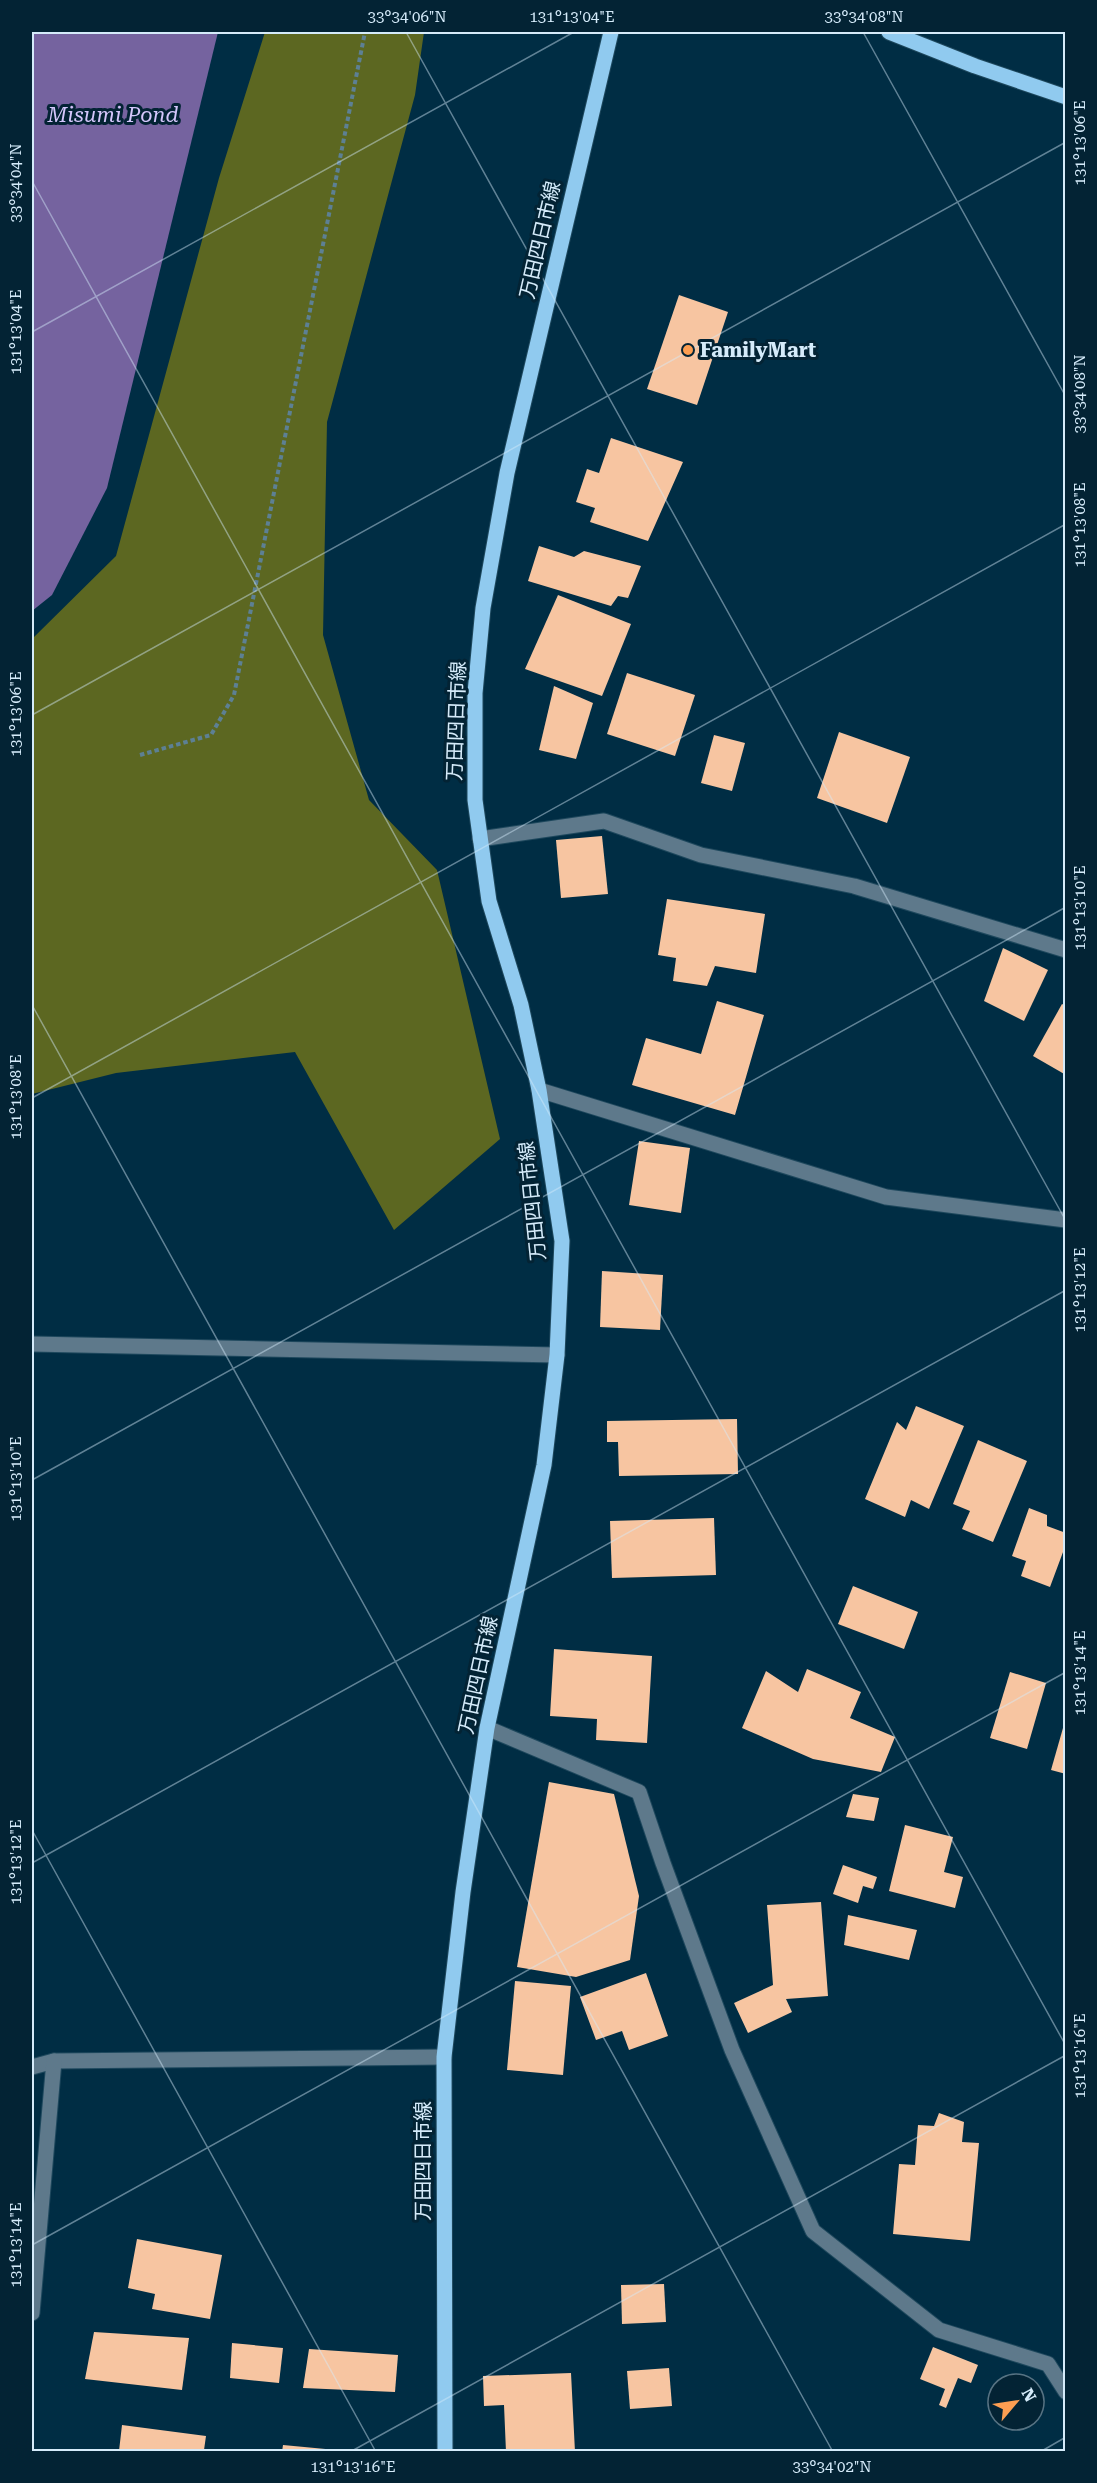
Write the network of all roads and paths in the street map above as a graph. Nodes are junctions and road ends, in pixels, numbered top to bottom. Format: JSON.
{"nodes":[{"id":1,"x":365,"y":32,"type":"edge"},
{"id":2,"x":611,"y":32,"type":"edge"},
{"id":3,"x":890,"y":32,"type":"edge"},
{"id":4,"x":1065,"y":97,"type":"edge"},
{"id":5,"x":140,"y":755,"type":"dead end"},
{"id":6,"x":480,"y":838,"type":"junction"},
{"id":7,"x":1065,"y":950,"type":"edge"},
{"id":8,"x":539,"y":1090,"type":"junction"},
{"id":9,"x":1065,"y":1220,"type":"edge"},
{"id":10,"x":32,"y":1344,"type":"edge"},
{"id":11,"x":557,"y":1355,"type":"junction"},
{"id":12,"x":487,"y":1728,"type":"junction"},
{"id":13,"x":444,"y":2057,"type":"junction"},
{"id":14,"x":54,"y":2061,"type":"junction"},
{"id":15,"x":32,"y":2067,"type":"edge"},
{"id":16,"x":32,"y":2313,"type":"edge"},
{"id":17,"x":1065,"y":2392,"type":"edge"},
{"id":18,"x":445,"y":2451,"type":"edge"}],
"edges":[{"from":1,"to":5,"type":"path"},
{"from":2,"to":6,"type":"main road","name":"万田四日市線"},
{"from":3,"to":4,"type":"main road"},
{"from":6,"to":7,"type":"street"},
{"from":6,"to":8,"type":"main road","name":"万田四日市線"},
{"from":8,"to":9,"type":"street"},
{"from":8,"to":11,"type":"main road","name":"万田四日市線"},
{"from":10,"to":11,"type":"street"},
{"from":11,"to":12,"type":"main road","name":"万田四日市線"},
{"from":12,"to":13,"type":"main road","name":"万田四日市線"},
{"from":12,"to":17,"type":"street"},
{"from":13,"to":14,"type":"street"},
{"from":13,"to":18,"type":"main road","name":"万田四日市線"},
{"from":14,"to":15,"type":"street"},
{"from":14,"to":16,"type":"street"}]}
